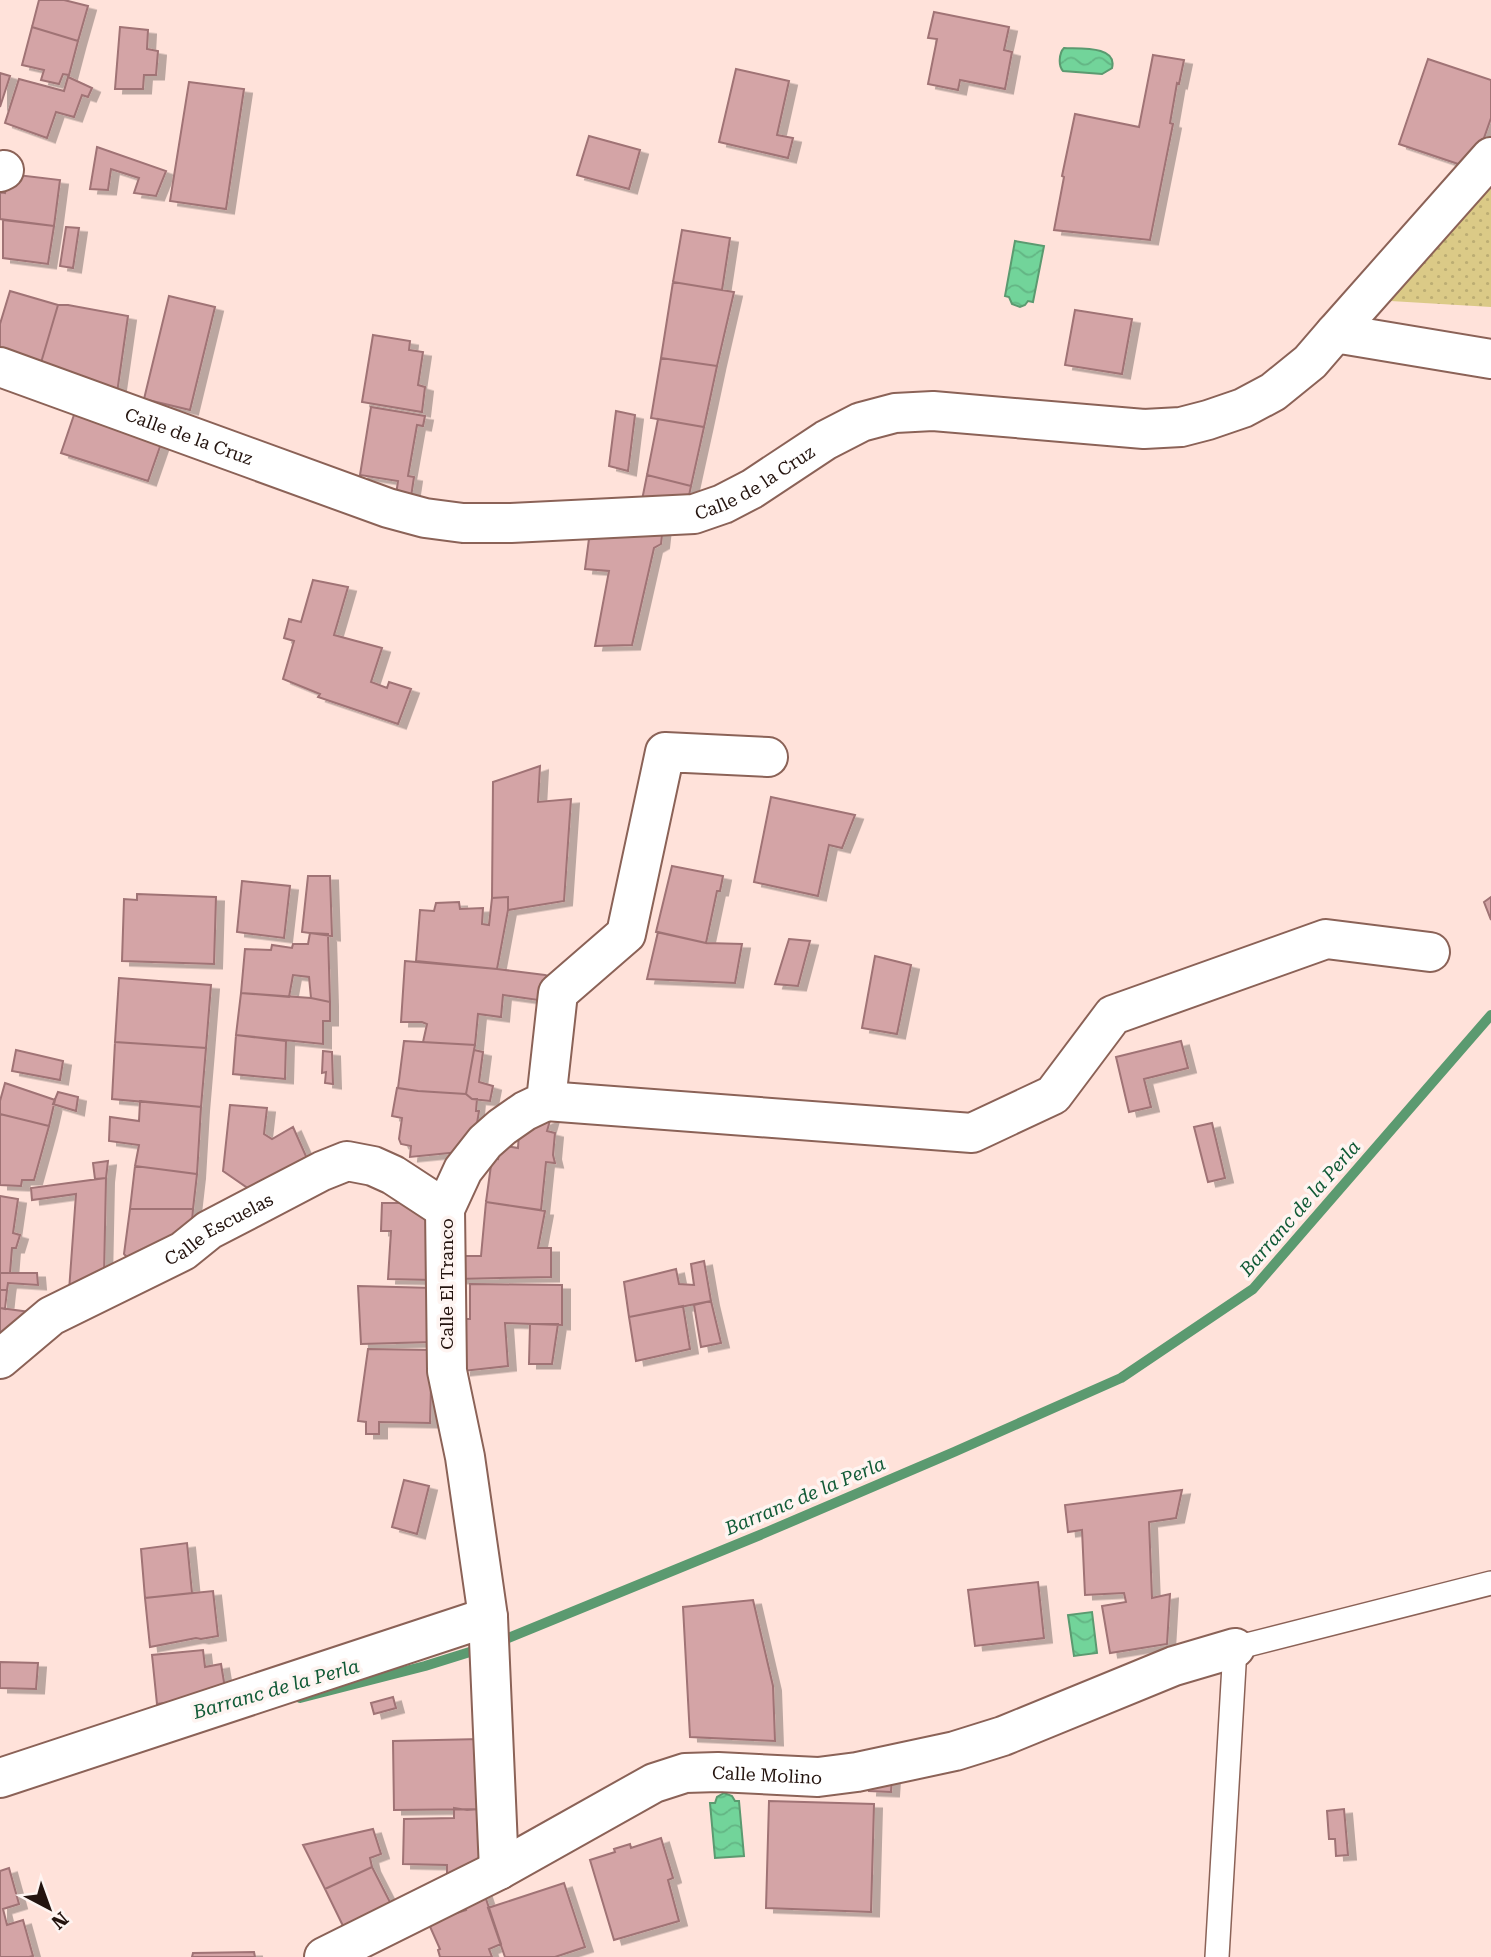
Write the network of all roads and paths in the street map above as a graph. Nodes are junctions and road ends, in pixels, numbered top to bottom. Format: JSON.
{"nodes":[{"id":1,"x":1491,"y":157,"type":"edge"},
{"id":2,"x":1335,"y":333,"type":"junction"},
{"id":3,"x":1491,"y":359,"type":"edge"},
{"id":4,"x":0,"y":367,"type":"edge"},
{"id":5,"x":768,"y":757,"type":"dead end"},
{"id":6,"x":1430,"y":951,"type":"dead end"},
{"id":7,"x":546,"y":1101,"type":"junction"},
{"id":8,"x":445,"y":1209,"type":"junction"},
{"id":9,"x":0,"y":1359,"type":"edge"},
{"id":10,"x":1491,"y":1583,"type":"edge"},
{"id":11,"x":488,"y":1617,"type":"junction"},
{"id":12,"x":1235,"y":1648,"type":"junction"},
{"id":13,"x":0,"y":1778,"type":"edge"},
{"id":14,"x":499,"y":1870,"type":"junction"},
{"id":15,"x":324,"y":1957,"type":"edge"},
{"id":16,"x":1217,"y":1957,"type":"edge"}],
"edges":[{"from":1,"to":2,"type":"street","name":"Calle de la Cruz"},
{"from":2,"to":3,"type":"street"},
{"from":2,"to":4,"type":"street","name":"Calle de la Cruz"},
{"from":5,"to":7,"type":"street"},
{"from":6,"to":7,"type":"street"},
{"from":7,"to":8,"type":"street","name":"Calle El Tranco"},
{"from":8,"to":9,"type":"street","name":"Calle Escuelas"},
{"from":8,"to":11,"type":"street","name":"Calle El Tranco"},
{"from":10,"to":12,"type":"lane"},
{"from":11,"to":13,"type":"street"},
{"from":11,"to":14,"type":"street","name":"Calle El Tranco"},
{"from":12,"to":14,"type":"street","name":"Calle Molino"},
{"from":12,"to":16,"type":"lane"},
{"from":14,"to":15,"type":"street","name":"Calle Molino"}]}
